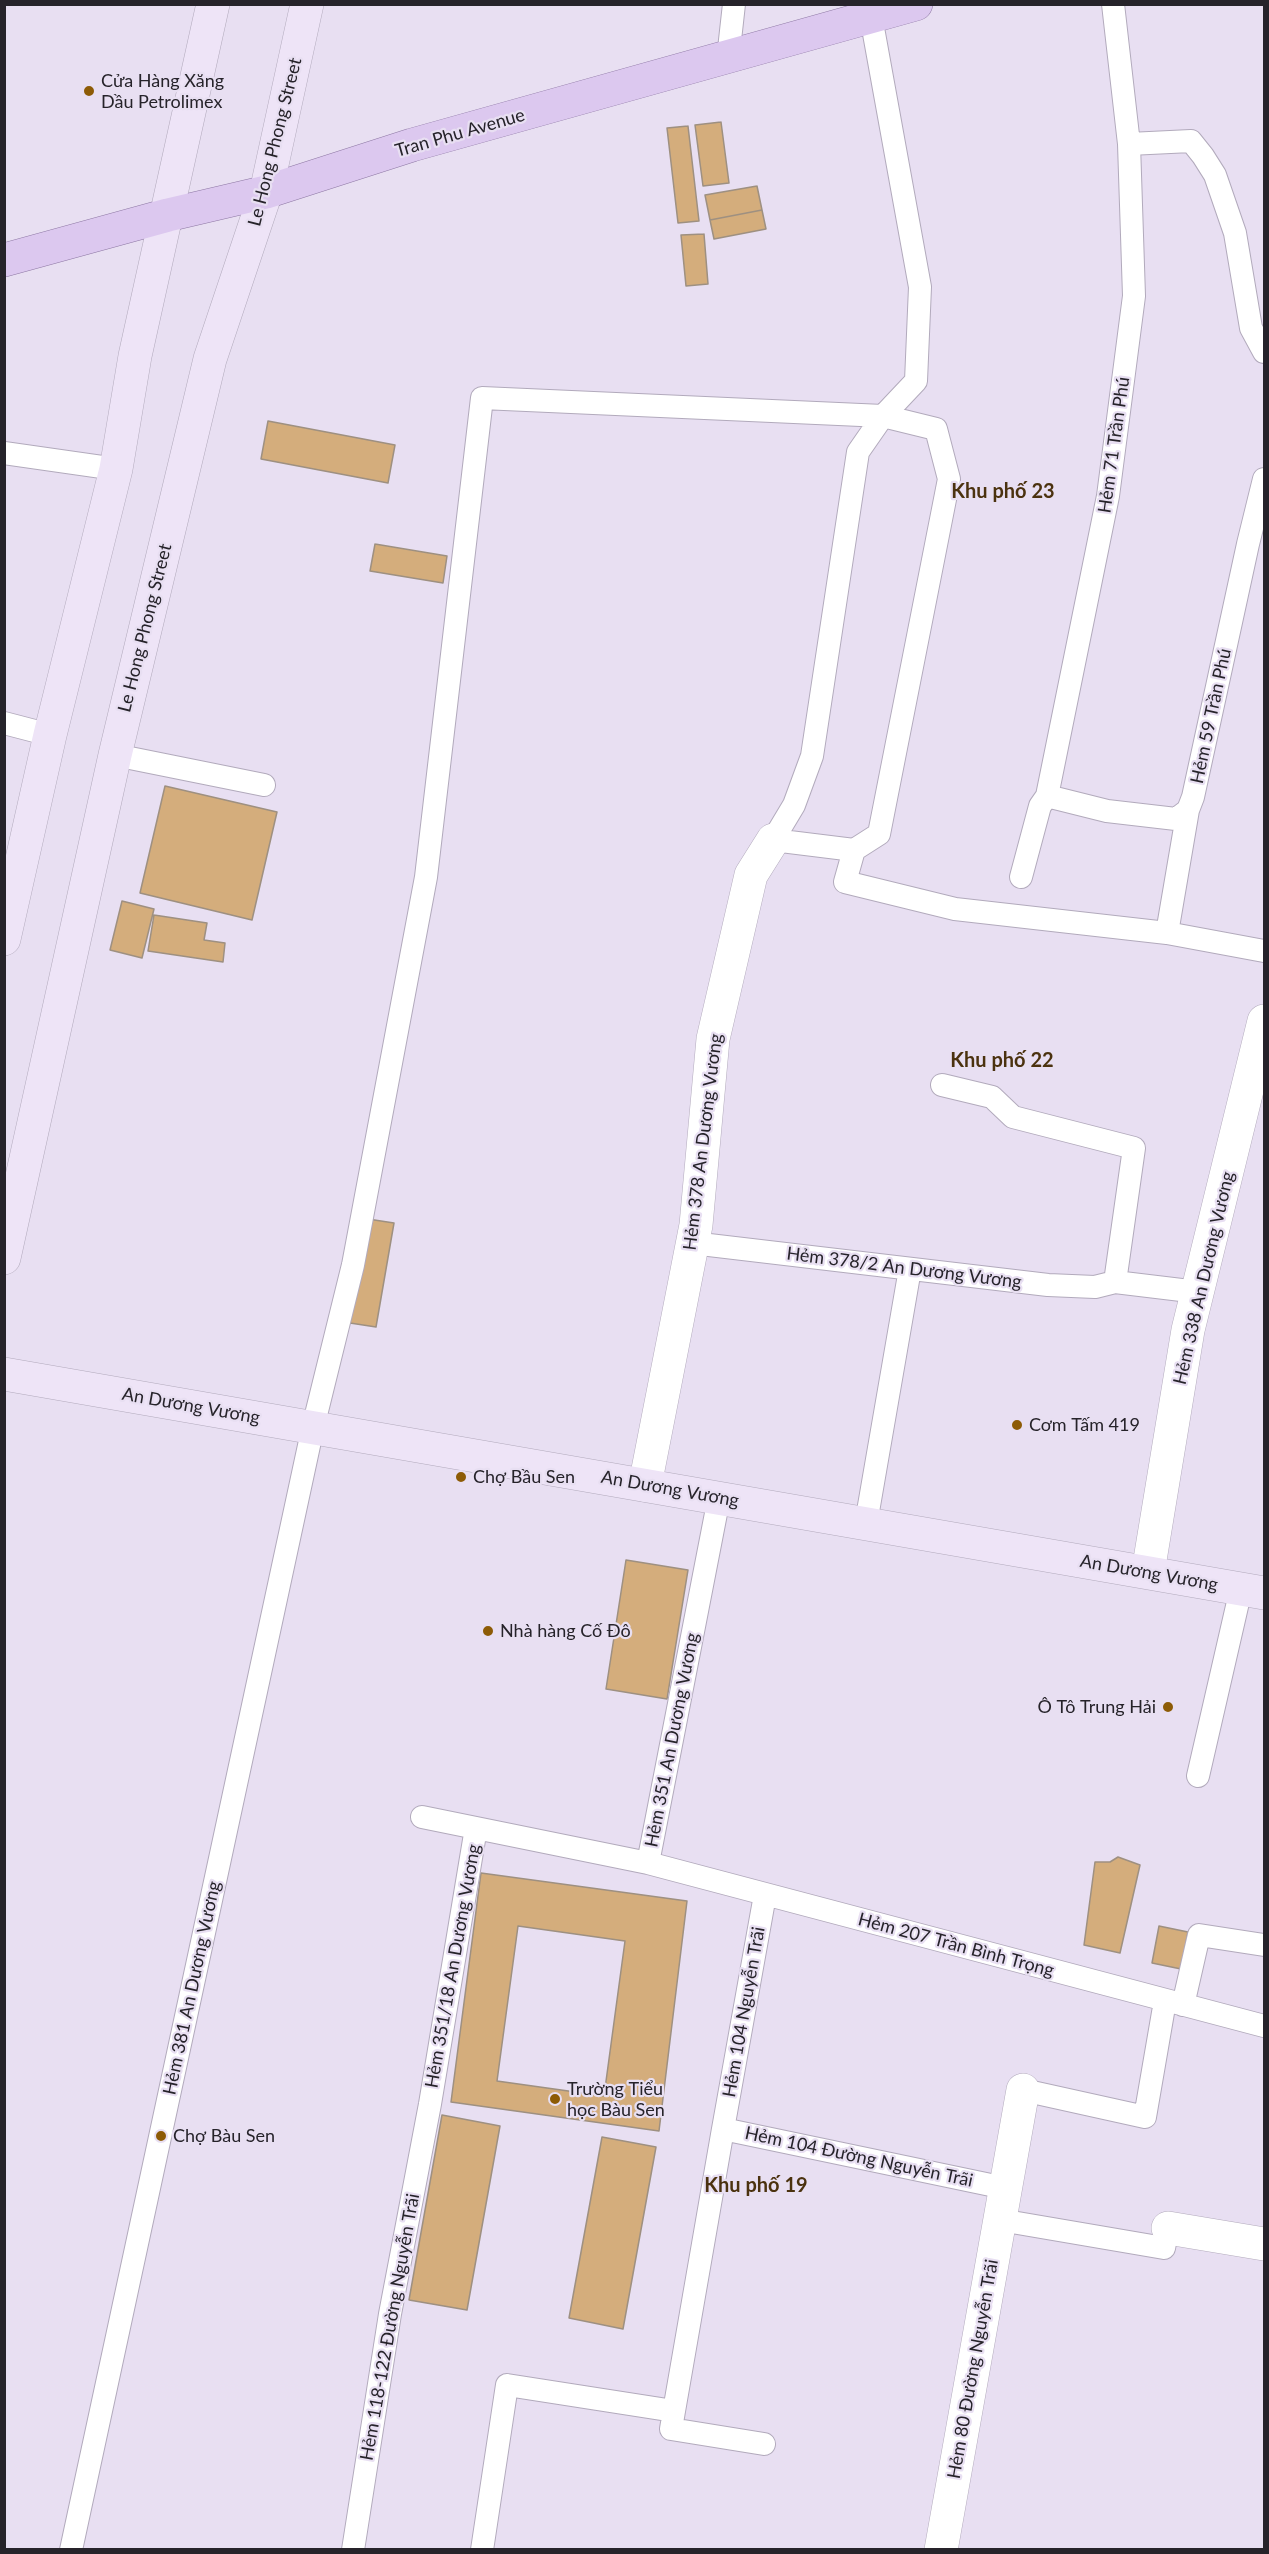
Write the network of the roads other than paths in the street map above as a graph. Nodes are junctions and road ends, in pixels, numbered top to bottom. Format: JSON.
{"nodes":[{"id":1,"x":213,"y":4,"type":"edge"},
{"id":2,"x":307,"y":4,"type":"edge"},
{"id":3,"x":734,"y":4,"type":"edge"},
{"id":4,"x":916,"y":4,"type":"edge"},
{"id":5,"x":1113,"y":4,"type":"edge"},
{"id":6,"x":871,"y":17,"type":"junction"},
{"id":7,"x":728,"y":58,"type":"junction"},
{"id":8,"x":1129,"y":144,"type":"junction"},
{"id":9,"x":266,"y":192,"type":"junction"},
{"id":10,"x":168,"y":215,"type":"junction"},
{"id":11,"x":4,"y":260,"type":"edge"},
{"id":12,"x":1264,"y":352,"type":"edge"},
{"id":13,"x":884,"y":416,"type":"junction"},
{"id":14,"x":4,"y":453,"type":"edge"},
{"id":15,"x":116,"y":469,"type":"junction"},
{"id":16,"x":1264,"y":479,"type":"edge"},
{"id":17,"x":4,"y":723,"type":"edge"},
{"id":18,"x":50,"y":735,"type":"junction"},
{"id":19,"x":115,"y":755,"type":"junction"},
{"id":20,"x":264,"y":784,"type":"dead end"},
{"id":21,"x":1047,"y":796,"type":"junction"},
{"id":22,"x":1188,"y":810,"type":"junction"},
{"id":23,"x":773,"y":840,"type":"junction"},
{"id":24,"x":854,"y":850,"type":"junction"},
{"id":25,"x":1021,"y":877,"type":"dead end"},
{"id":26,"x":1167,"y":933,"type":"junction"},
{"id":27,"x":4,"y":939,"type":"edge"},
{"id":28,"x":1264,"y":951,"type":"edge"},
{"id":29,"x":1264,"y":1021,"type":"edge"},
{"id":30,"x":942,"y":1085,"type":"dead end"},
{"id":31,"x":692,"y":1243,"type":"junction"},
{"id":32,"x":4,"y":1258,"type":"edge"},
{"id":33,"x":910,"y":1269,"type":"junction"},
{"id":34,"x":1115,"y":1282,"type":"junction"},
{"id":35,"x":1198,"y":1292,"type":"junction"},
{"id":36,"x":4,"y":1374,"type":"edge"},
{"id":37,"x":313,"y":1427,"type":"junction"},
{"id":38,"x":645,"y":1485,"type":"junction"},
{"id":39,"x":719,"y":1498,"type":"junction"},
{"id":40,"x":866,"y":1523,"type":"junction"},
{"id":41,"x":1148,"y":1572,"type":"junction"},
{"id":42,"x":1253,"y":1591,"type":"edge"},
{"id":43,"x":1198,"y":1776,"type":"dead end"},
{"id":44,"x":422,"y":1817,"type":"dead end"},
{"id":45,"x":476,"y":1828,"type":"junction"},
{"id":46,"x":648,"y":1863,"type":"junction"},
{"id":47,"x":765,"y":1894,"type":"junction"},
{"id":48,"x":1264,"y":1945,"type":"edge"},
{"id":49,"x":1174,"y":2003,"type":"junction"},
{"id":50,"x":1264,"y":2026,"type":"edge"},
{"id":51,"x":1023,"y":2090,"type":"joint"},
{"id":52,"x":430,"y":2104,"type":"joint"},
{"id":53,"x":723,"y":2129,"type":"junction"},
{"id":54,"x":1002,"y":2204,"type":"junction"},
{"id":55,"x":1168,"y":2228,"type":"joint"},
{"id":56,"x":1264,"y":2244,"type":"edge"},
{"id":57,"x":674,"y":2411,"type":"junction"},
{"id":58,"x":764,"y":2444,"type":"dead end"},
{"id":59,"x":71,"y":2550,"type":"edge"},
{"id":60,"x":353,"y":2550,"type":"edge"},
{"id":61,"x":482,"y":2550,"type":"edge"},
{"id":62,"x":941,"y":2550,"type":"edge"}],
"edges":[{"from":1,"to":10,"type":"main road"},
{"from":2,"to":9,"type":"main road","name":"Le Hong Phong Street"},
{"from":3,"to":7,"type":"lane"},
{"from":4,"to":6,"type":"main road","name":"Tran Phu Avenue"},
{"from":5,"to":8,"type":"lane","name":"Hẻm 71 Trần Phú"},
{"from":6,"to":7,"type":"main road","name":"Tran Phu Avenue"},
{"from":6,"to":13,"type":"lane"},
{"from":7,"to":9,"type":"main road","name":"Tran Phu Avenue"},
{"from":8,"to":12,"type":"lane"},
{"from":8,"to":21,"type":"lane","name":"Hẻm 71 Trần Phú"},
{"from":9,"to":10,"type":"main road","name":"Tran Phu Avenue"},
{"from":9,"to":19,"type":"main road","name":"Le Hong Phong Street"},
{"from":10,"to":11,"type":"main road","name":"Tran Phu Avenue"},
{"from":10,"to":15,"type":"main road"},
{"from":13,"to":23,"type":"lane"},
{"from":13,"to":24,"type":"lane"},
{"from":13,"to":37,"type":"lane","name":"Hẻm 381 An Dương Vương"},
{"from":14,"to":15,"type":"lane"},
{"from":15,"to":18,"type":"main road"},
{"from":16,"to":22,"type":"lane","name":"Hẻm 59 Trần Phú"},
{"from":17,"to":18,"type":"lane"},
{"from":18,"to":27,"type":"main road"},
{"from":19,"to":20,"type":"lane"},
{"from":19,"to":32,"type":"main road","name":"Le Hong Phong Street"},
{"from":21,"to":22,"type":"lane"},
{"from":21,"to":25,"type":"lane","name":"Hẻm 71 Trần Phú"},
{"from":22,"to":26,"type":"lane","name":"Hẻm 59 Trần Phú"},
{"from":23,"to":24,"type":"lane"},
{"from":23,"to":31,"type":"street","name":"Hẻm 378 An Dương Vương"},
{"from":24,"to":26,"type":"lane"},
{"from":26,"to":28,"type":"lane"},
{"from":29,"to":35,"type":"street","name":"Hẻm 338 An Dương Vương"},
{"from":30,"to":34,"type":"lane"},
{"from":31,"to":33,"type":"lane","name":"Hẻm 378/2 An Dương Vương"},
{"from":31,"to":38,"type":"street","name":"Hẻm 378 An Dương Vương"},
{"from":33,"to":34,"type":"lane","name":"Hẻm 378/2 An Dương Vương"},
{"from":33,"to":40,"type":"lane"},
{"from":34,"to":35,"type":"lane","name":"Hẻm 378/2 An Dương Vương"},
{"from":35,"to":41,"type":"street","name":"Hẻm 338 An Dương Vương"},
{"from":36,"to":37,"type":"main road","name":"An Dương Vương"},
{"from":37,"to":38,"type":"main road","name":"An Dương Vương"},
{"from":37,"to":59,"type":"lane","name":"Hẻm 381 An Dương Vương"},
{"from":38,"to":39,"type":"main road","name":"An Dương Vương"},
{"from":39,"to":40,"type":"main road","name":"An Dương Vương"},
{"from":39,"to":46,"type":"lane","name":"Hẻm 351 An Dương Vương"},
{"from":40,"to":41,"type":"main road","name":"An Dương Vương"},
{"from":41,"to":42,"type":"main road","name":"An Dương Vương"},
{"from":42,"to":43,"type":"lane"},
{"from":44,"to":45,"type":"lane","name":"Hẻm 351 An Dương Vương"},
{"from":45,"to":46,"type":"lane","name":"Hẻm 351 An Dương Vương"},
{"from":45,"to":52,"type":"lane","name":"Hẻm 351/18 An Dương Vương"},
{"from":46,"to":47,"type":"lane","name":"Hẻm 207 Trần Bình Trọng"},
{"from":47,"to":49,"type":"lane","name":"Hẻm 207 Trần Bình Trọng"},
{"from":47,"to":53,"type":"lane","name":"Hẻm 104 Nguyễn Trãi"},
{"from":48,"to":49,"type":"lane"},
{"from":49,"to":50,"type":"lane","name":"Hẻm 207 Trần Bình Trọng"},
{"from":49,"to":51,"type":"lane"},
{"from":51,"to":54,"type":"street","name":"Hẻm 80 Đường Nguyễn Trãi"},
{"from":52,"to":60,"type":"lane","name":"Hẻm 118-122 Đường Nguyễn Trãi"},
{"from":53,"to":54,"type":"lane","name":"Hẻm 104 Đường Nguyễn Trãi"},
{"from":53,"to":57,"type":"lane","name":"Hẻm 104 Đường Nguyễn Trãi"},
{"from":54,"to":55,"type":"lane","name":"Hẻm 104 Đường Nguyễn Trãi"},
{"from":54,"to":62,"type":"street","name":"Hẻm 80 Đường Nguyễn Trãi"},
{"from":55,"to":56,"type":"street"},
{"from":57,"to":58,"type":"lane"},
{"from":57,"to":61,"type":"lane"}]}
